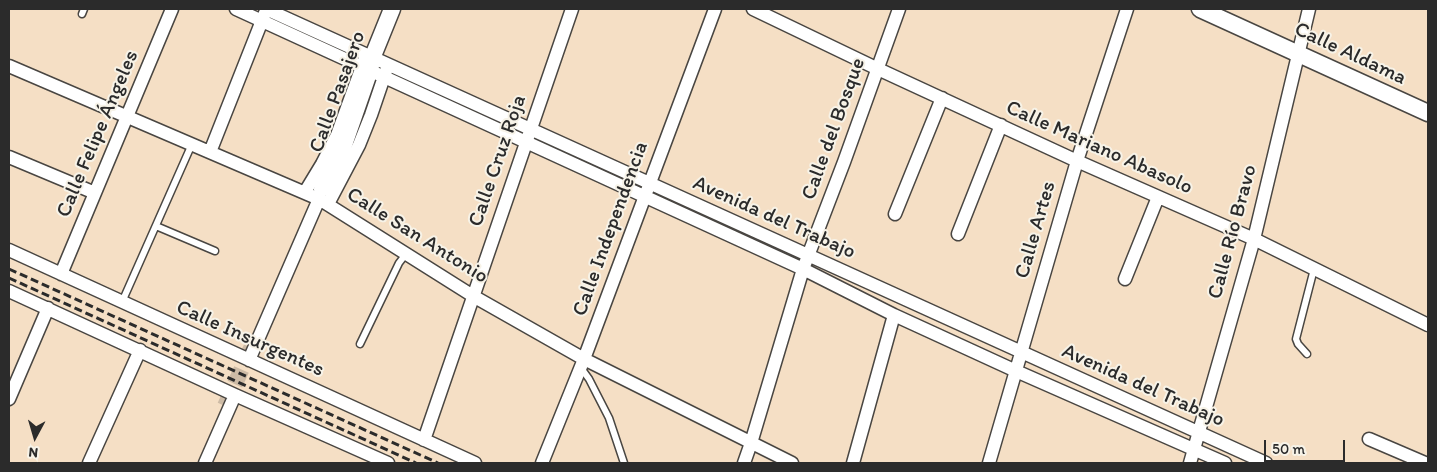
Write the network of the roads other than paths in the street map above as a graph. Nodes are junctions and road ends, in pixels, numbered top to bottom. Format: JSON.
{"nodes":[{"id":1,"x":172,"y":9,"type":"edge"},
{"id":2,"x":236,"y":9,"type":"edge"},
{"id":3,"x":392,"y":9,"type":"edge"},
{"id":4,"x":572,"y":9,"type":"edge"},
{"id":5,"x":715,"y":9,"type":"edge"},
{"id":6,"x":753,"y":9,"type":"edge"},
{"id":7,"x":899,"y":9,"type":"edge"},
{"id":8,"x":1127,"y":9,"type":"edge"},
{"id":9,"x":1200,"y":9,"type":"edge"},
{"id":10,"x":1309,"y":9,"type":"edge"},
{"id":11,"x":265,"y":13,"type":"edge"},
{"id":12,"x":1297,"y":54,"type":"junction"},
{"id":13,"x":371,"y":65,"type":"junction"},
{"id":14,"x":9,"y":66,"type":"edge"},
{"id":15,"x":878,"y":69,"type":"junction"},
{"id":16,"x":942,"y":98,"type":"junction"},
{"id":17,"x":1428,"y":113,"type":"edge"},
{"id":18,"x":127,"y":116,"type":"junction"},
{"id":19,"x":1000,"y":125,"type":"junction"},
{"id":20,"x":530,"y":129,"type":"junction"},
{"id":21,"x":526,"y":142,"type":"junction"},
{"id":22,"x":192,"y":144,"type":"junction"},
{"id":23,"x":210,"y":152,"type":"junction"},
{"id":24,"x":9,"y":157,"type":"edge"},
{"id":25,"x":1077,"y":161,"type":"junction"},
{"id":26,"x":649,"y":183,"type":"junction"},
{"id":27,"x":305,"y":192,"type":"junction"},
{"id":28,"x":95,"y":193,"type":"junction"},
{"id":29,"x":644,"y":196,"type":"junction"},
{"id":30,"x":323,"y":197,"type":"junction"},
{"id":31,"x":1158,"y":197,"type":"junction"},
{"id":32,"x":895,"y":214,"type":"dead end"},
{"id":33,"x":156,"y":226,"type":"junction"},
{"id":34,"x":958,"y":234,"type":"dead end"},
{"id":35,"x":1254,"y":239,"type":"junction"},
{"id":36,"x":9,"y":250,"type":"edge"},
{"id":37,"x":215,"y":251,"type":"dead end"},
{"id":38,"x":406,"y":254,"type":"junction"},
{"id":39,"x":808,"y":255,"type":"junction"},
{"id":40,"x":802,"y":269,"type":"junction"},
{"id":41,"x":1314,"y":269,"type":"junction"},
{"id":42,"x":61,"y":274,"type":"junction"},
{"id":43,"x":1125,"y":279,"type":"dead end"},
{"id":44,"x":9,"y":291,"type":"edge"},
{"id":45,"x":473,"y":296,"type":"junction"},
{"id":46,"x":122,"y":302,"type":"junction"},
{"id":47,"x":48,"y":308,"type":"junction"},
{"id":48,"x":894,"y":315,"type":"junction"},
{"id":49,"x":1428,"y":325,"type":"edge"},
{"id":50,"x":360,"y":344,"type":"dead end"},
{"id":51,"x":140,"y":350,"type":"junction"},
{"id":52,"x":1021,"y":353,"type":"junction"},
{"id":53,"x":1308,"y":354,"type":"dead end"},
{"id":54,"x":249,"y":360,"type":"junction"},
{"id":55,"x":582,"y":363,"type":"junction"},
{"id":56,"x":1016,"y":371,"type":"junction"},
{"id":57,"x":235,"y":395,"type":"junction"},
{"id":58,"x":9,"y":399,"type":"edge"},
{"id":59,"x":1198,"y":433,"type":"junction"},
{"id":60,"x":1369,"y":439,"type":"dead end"},
{"id":61,"x":424,"y":440,"type":"junction"},
{"id":62,"x":751,"y":443,"type":"junction"},
{"id":63,"x":1194,"y":450,"type":"junction"},
{"id":64,"x":89,"y":463,"type":"edge"},
{"id":65,"x":205,"y":463,"type":"edge"},
{"id":66,"x":388,"y":463,"type":"edge"},
{"id":67,"x":475,"y":463,"type":"edge"},
{"id":68,"x":542,"y":463,"type":"edge"},
{"id":69,"x":624,"y":463,"type":"edge"},
{"id":70,"x":744,"y":463,"type":"edge"},
{"id":71,"x":792,"y":463,"type":"edge"},
{"id":72,"x":853,"y":463,"type":"edge"},
{"id":73,"x":989,"y":463,"type":"edge"},
{"id":74,"x":1190,"y":463,"type":"edge"},
{"id":75,"x":1225,"y":463,"type":"edge"},
{"id":76,"x":1266,"y":463,"type":"edge"},
{"id":77,"x":1425,"y":463,"type":"edge"}],
"edges":[{"from":1,"to":18,"type":"street","name":"Calle Felipe Ángeles"},
{"from":2,"to":11,"type":"street","name":"Avenida del Trabajo"},
{"from":3,"to":13,"type":"street","name":"Calle Pasajero"},
{"from":4,"to":20,"type":"street","name":"Calle Cruz Roja"},
{"from":5,"to":26,"type":"street","name":"Calle Independencia"},
{"from":6,"to":15,"type":"street","name":"Calle Mariano Abasolo"},
{"from":7,"to":15,"type":"street","name":"Calle del Bosque"},
{"from":8,"to":25,"type":"street","name":"Calle Artes"},
{"from":9,"to":12,"type":"street","name":"Calle Aldama"},
{"from":10,"to":12,"type":"street","name":"Calle Río Bravo"},
{"from":11,"to":13,"type":"street","name":"Avenida del Trabajo"},
{"from":11,"to":23,"type":"street"},
{"from":12,"to":17,"type":"street","name":"Calle Aldama"},
{"from":12,"to":35,"type":"street","name":"Calle Río Bravo"},
{"from":13,"to":20,"type":"street","name":"Avenida del Trabajo"},
{"from":13,"to":21,"type":"street","name":"Avenida del Trabajo"},
{"from":13,"to":27,"type":"street"},
{"from":13,"to":30,"type":"street","name":"Calle Pasajero"},
{"from":14,"to":18,"type":"street","name":"Calle San Antonio"},
{"from":15,"to":16,"type":"street","name":"Calle Mariano Abasolo"},
{"from":15,"to":39,"type":"street","name":"Calle del Bosque"},
{"from":16,"to":19,"type":"street","name":"Calle Mariano Abasolo"},
{"from":16,"to":32,"type":"street"},
{"from":18,"to":22,"type":"street","name":"Calle San Antonio"},
{"from":18,"to":28,"type":"street","name":"Calle Felipe Ángeles"},
{"from":19,"to":25,"type":"street","name":"Calle Mariano Abasolo"},
{"from":19,"to":34,"type":"street"},
{"from":20,"to":21,"type":"street","name":"Calle Cruz Roja"},
{"from":20,"to":26,"type":"street","name":"Avenida del Trabajo"},
{"from":21,"to":29,"type":"street","name":"Avenida del Trabajo"},
{"from":21,"to":45,"type":"street","name":"Calle Cruz Roja"},
{"from":22,"to":23,"type":"street","name":"Calle San Antonio"},
{"from":22,"to":33,"type":"lane"},
{"from":23,"to":27,"type":"street","name":"Calle San Antonio"},
{"from":24,"to":28,"type":"street"},
{"from":25,"to":31,"type":"street","name":"Calle Mariano Abasolo"},
{"from":25,"to":52,"type":"street","name":"Calle Artes"},
{"from":26,"to":29,"type":"street","name":"Calle Independencia"},
{"from":26,"to":39,"type":"street","name":"Avenida del Trabajo"},
{"from":27,"to":30,"type":"street","name":"Calle San Antonio"},
{"from":28,"to":42,"type":"street","name":"Calle Felipe Ángeles"},
{"from":29,"to":40,"type":"street","name":"Avenida del Trabajo"},
{"from":29,"to":55,"type":"street","name":"Calle Independencia"},
{"from":30,"to":38,"type":"street","name":"Calle San Antonio"},
{"from":30,"to":54,"type":"street","name":"Calle Pasajero"},
{"from":31,"to":35,"type":"street","name":"Calle Mariano Abasolo"},
{"from":31,"to":43,"type":"street"},
{"from":33,"to":37,"type":"lane"},
{"from":33,"to":46,"type":"lane"},
{"from":35,"to":41,"type":"street","name":"Calle Mariano Abasolo"},
{"from":35,"to":59,"type":"street","name":"Calle Río Bravo"},
{"from":36,"to":42,"type":"street","name":"Calle Insurgentes"},
{"from":38,"to":45,"type":"street","name":"Calle San Antonio"},
{"from":38,"to":50,"type":"lane"},
{"from":39,"to":40,"type":"street","name":"Calle del Bosque"},
{"from":39,"to":52,"type":"street","name":"Avenida del Trabajo"},
{"from":40,"to":48,"type":"street","name":"Avenida del Trabajo"},
{"from":40,"to":62,"type":"street","name":"Calle del Bosque"},
{"from":41,"to":49,"type":"street","name":"Calle Mariano Abasolo"},
{"from":41,"to":53,"type":"lane"},
{"from":42,"to":46,"type":"street","name":"Calle Insurgentes"},
{"from":44,"to":47,"type":"street"},
{"from":45,"to":55,"type":"street","name":"Calle San Antonio"},
{"from":45,"to":61,"type":"street","name":"Calle Cruz Roja"},
{"from":46,"to":54,"type":"street","name":"Calle Insurgentes"},
{"from":47,"to":51,"type":"street"},
{"from":47,"to":58,"type":"street"},
{"from":48,"to":56,"type":"street","name":"Avenida del Trabajo"},
{"from":48,"to":72,"type":"street"},
{"from":51,"to":57,"type":"street"},
{"from":51,"to":64,"type":"street"},
{"from":52,"to":56,"type":"street","name":"Calle Artes"},
{"from":52,"to":59,"type":"street","name":"Avenida del Trabajo"},
{"from":54,"to":61,"type":"street","name":"Calle Insurgentes"},
{"from":55,"to":62,"type":"street","name":"Calle San Antonio"},
{"from":55,"to":68,"type":"street","name":"Calle Independencia"},
{"from":55,"to":69,"type":"lane"},
{"from":56,"to":63,"type":"street","name":"Avenida del Trabajo"},
{"from":56,"to":73,"type":"street","name":"Calle Artes"},
{"from":57,"to":65,"type":"street"},
{"from":57,"to":66,"type":"street"},
{"from":59,"to":63,"type":"street","name":"Calle Río Bravo"},
{"from":59,"to":76,"type":"street","name":"Avenida del Trabajo"},
{"from":60,"to":77,"type":"street"},
{"from":61,"to":67,"type":"street","name":"Calle Insurgentes"},
{"from":62,"to":70,"type":"street","name":"Calle del Bosque"},
{"from":62,"to":71,"type":"street","name":"Calle San Antonio"},
{"from":63,"to":74,"type":"street","name":"Calle Río Bravo"},
{"from":63,"to":75,"type":"street","name":"Avenida del Trabajo"}]}
